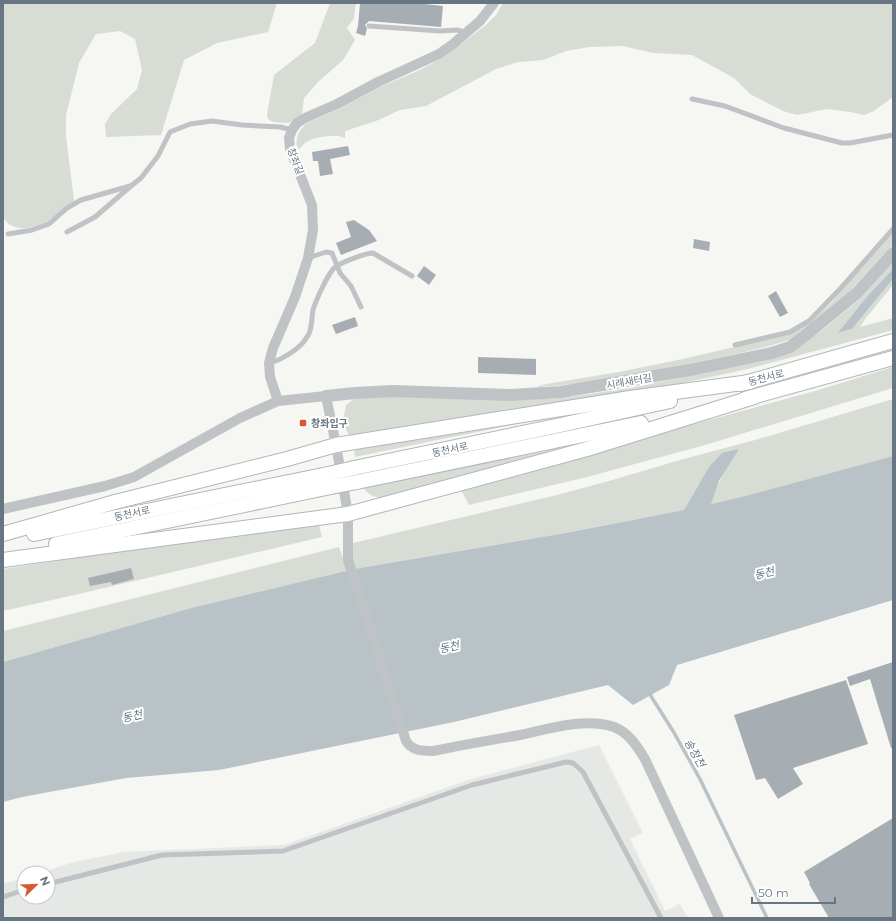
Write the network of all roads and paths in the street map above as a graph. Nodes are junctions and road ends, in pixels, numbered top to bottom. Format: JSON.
{"nodes":[{"id":1,"x":494,"y":3,"type":"edge"},
{"id":2,"x":369,"y":26,"type":"dead end"},
{"id":3,"x":464,"y":35,"type":"junction"},
{"id":4,"x":692,"y":99,"type":"dead end"},
{"id":5,"x":292,"y":130,"type":"junction"},
{"id":6,"x":893,"y":135,"type":"edge"},
{"id":7,"x":131,"y":186,"type":"junction"},
{"id":8,"x":893,"y":229,"type":"edge"},
{"id":9,"x":67,"y":232,"type":"dead end"},
{"id":10,"x":8,"y":234,"type":"dead end"},
{"id":11,"x":893,"y":253,"type":"edge"},
{"id":12,"x":308,"y":258,"type":"junction"},
{"id":13,"x":338,"y":265,"type":"junction"},
{"id":14,"x":412,"y":276,"type":"dead end"},
{"id":15,"x":361,"y":307,"type":"dead end"},
{"id":16,"x":893,"y":341,"type":"edge"},
{"id":17,"x":735,"y":345,"type":"dead end"},
{"id":18,"x":893,"y":358,"type":"edge"},
{"id":19,"x":269,"y":363,"type":"junction"},
{"id":20,"x":750,"y":382,"type":"junction"},
{"id":21,"x":326,"y":396,"type":"junction"},
{"id":22,"x":754,"y":397,"type":"junction"},
{"id":23,"x":278,"y":401,"type":"junction"},
{"id":24,"x":336,"y":445,"type":"junction"},
{"id":25,"x":3,"y":509,"type":"edge"},
{"id":26,"x":348,"y":514,"type":"junction"},
{"id":27,"x":3,"y":534,"type":"edge"},
{"id":28,"x":3,"y":540,"type":"edge"},
{"id":29,"x":3,"y":555,"type":"edge"},
{"id":30,"x":3,"y":560,"type":"edge"},
{"id":31,"x":56,"y":882,"type":"edge"},
{"id":32,"x":16,"y":893,"type":"edge"},
{"id":33,"x":3,"y":897,"type":"edge"},
{"id":34,"x":661,"y":918,"type":"edge"},
{"id":35,"x":718,"y":918,"type":"edge"}],
"edges":[{"from":1,"to":3,"type":"street"},
{"from":2,"to":3,"type":"lane"},
{"from":3,"to":5,"type":"street"},
{"from":4,"to":6,"type":"lane"},
{"from":5,"to":7,"type":"lane"},
{"from":5,"to":12,"type":"street","name":"창좌길"},
{"from":7,"to":9,"type":"lane"},
{"from":7,"to":10,"type":"lane"},
{"from":8,"to":17,"type":"lane"},
{"from":11,"to":21,"type":"street","name":"시례새터길"},
{"from":12,"to":13,"type":"lane"},
{"from":12,"to":19,"type":"street","name":"창좌길"},
{"from":13,"to":14,"type":"lane"},
{"from":13,"to":15,"type":"lane"},
{"from":13,"to":19,"type":"lane"},
{"from":16,"to":20,"type":"main road","name":"동천서로"},
{"from":18,"to":22,"type":"main road","name":"동천서로"},
{"from":19,"to":23,"type":"street","name":"창좌길"},
{"from":20,"to":24,"type":"main road"},
{"from":20,"to":28,"type":"main road","name":"동천서로","bridge":true},
{"from":21,"to":23,"type":"street"},
{"from":21,"to":24,"type":"street"},
{"from":22,"to":26,"type":"main road"},
{"from":22,"to":29,"type":"main road","name":"동천서로","bridge":true},
{"from":23,"to":25,"type":"street"},
{"from":24,"to":26,"type":"street"},
{"from":24,"to":27,"type":"main road"},
{"from":26,"to":30,"type":"main road"},
{"from":26,"to":35,"type":"street"},
{"from":31,"to":34,"type":"lane"},
{"from":32,"to":33,"type":"lane"}]}
